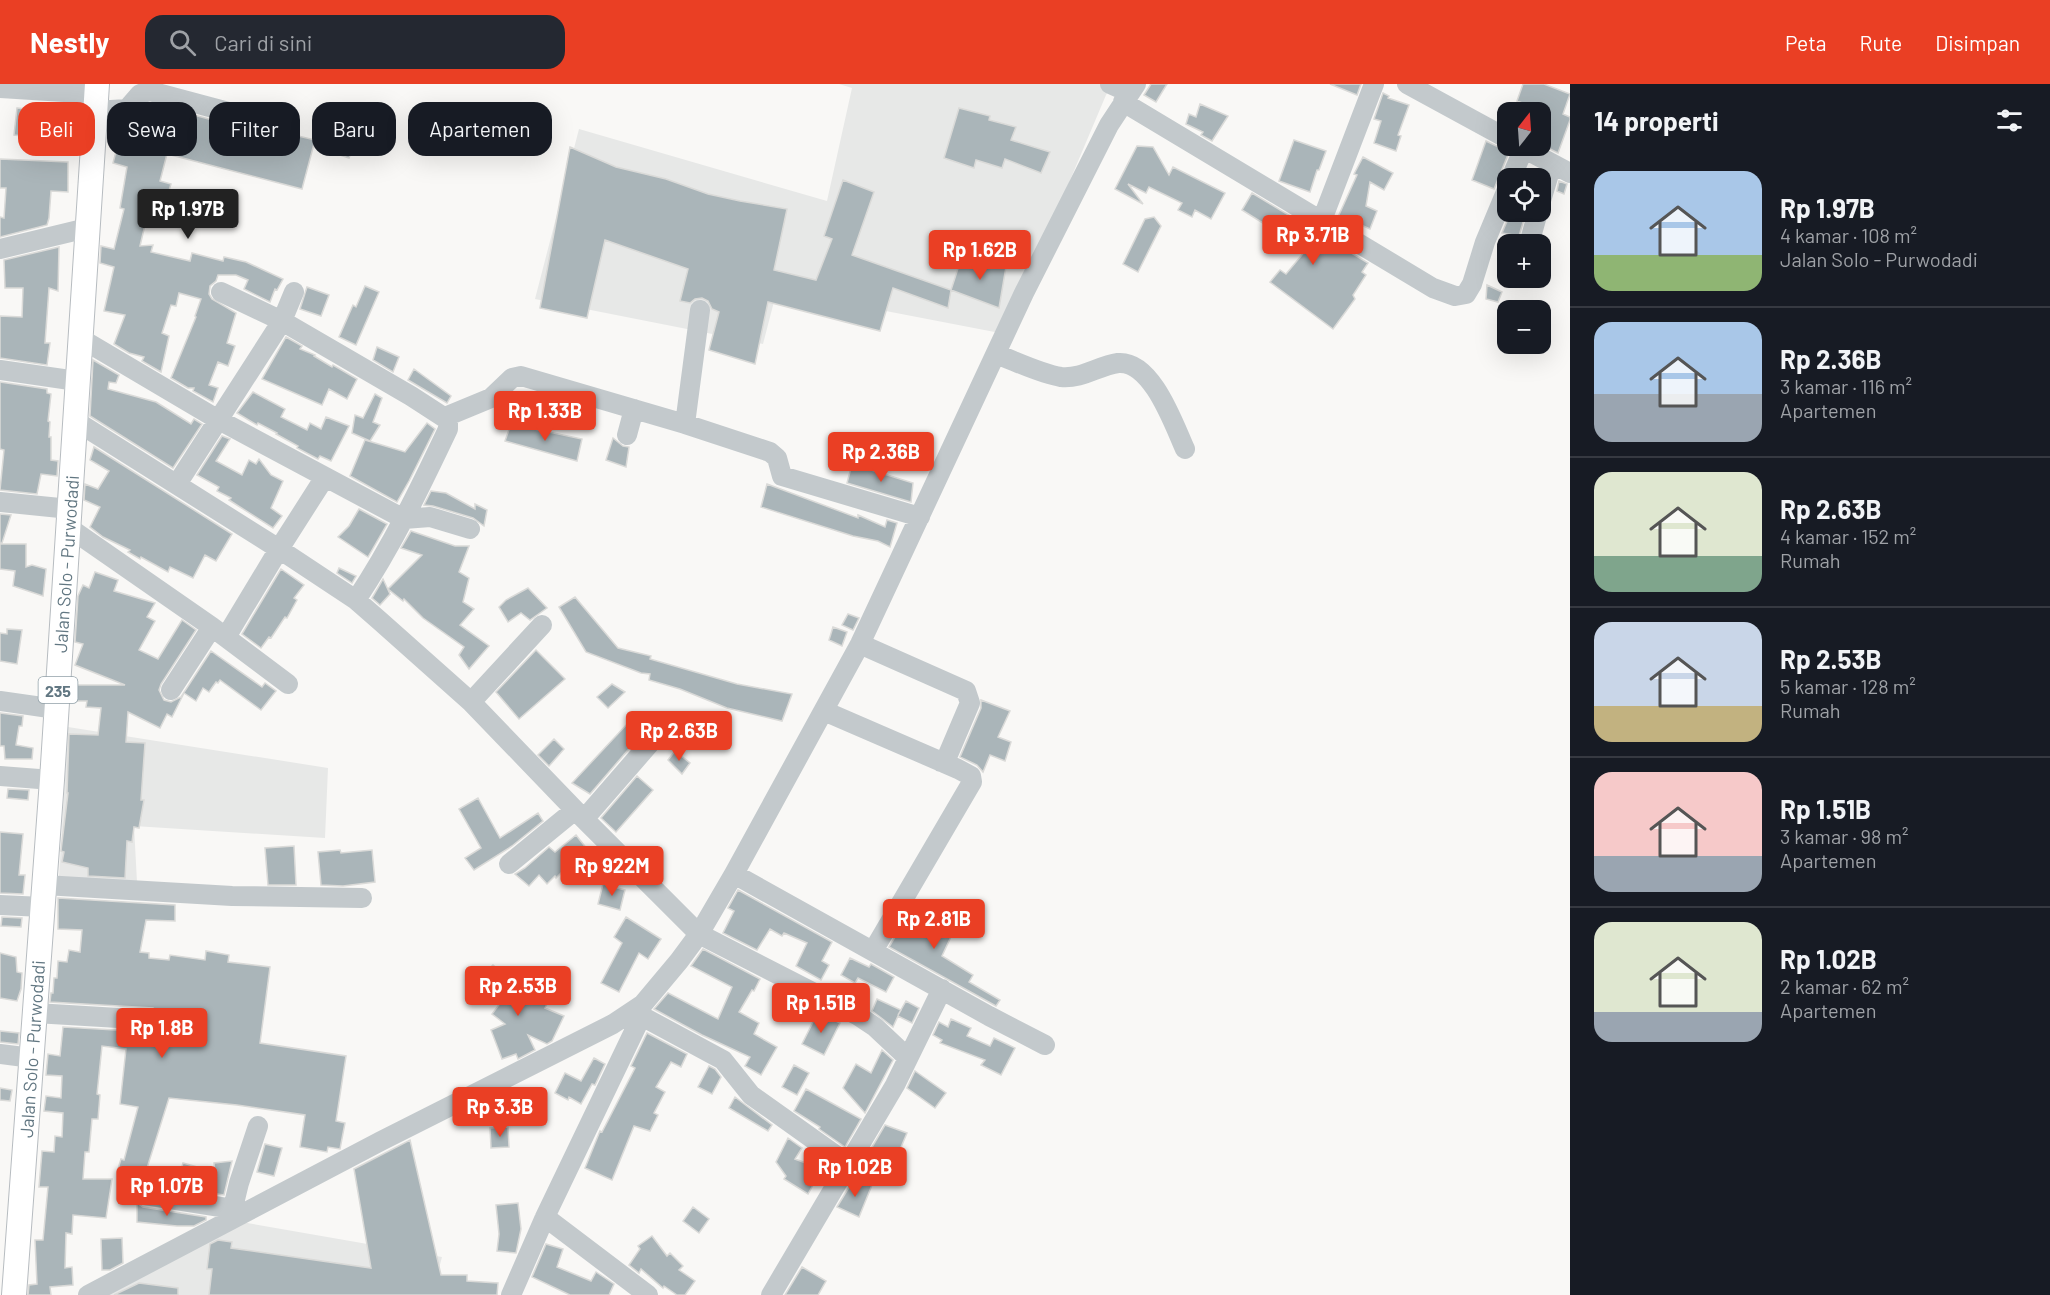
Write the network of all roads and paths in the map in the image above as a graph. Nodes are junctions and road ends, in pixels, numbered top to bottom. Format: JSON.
{"nodes":[{"id":1,"x":1110,"y":84,"type":"edge"},
{"id":2,"x":1374,"y":84,"type":"edge"},
{"id":3,"x":1407,"y":84,"type":"edge"},
{"id":4,"x":0,"y":88,"type":"edge"},
{"id":5,"x":1130,"y":93,"type":"edge"},
{"id":6,"x":96,"y":96,"type":"edge"},
{"id":7,"x":209,"y":107,"type":"edge"},
{"id":8,"x":1497,"y":133,"type":"edge"},
{"id":9,"x":1538,"y":156,"type":"edge"},
{"id":10,"x":1552,"y":164,"type":"junction"},
{"id":11,"x":1551,"y":168,"type":"edge"},
{"id":12,"x":1570,"y":173,"type":"edge"},
{"id":13,"x":1497,"y":214,"type":"edge"},
{"id":14,"x":1323,"y":220,"type":"junction"},
{"id":15,"x":87,"y":228,"type":"junction"},
{"id":16,"x":0,"y":249,"type":"edge"},
{"id":17,"x":221,"y":292,"type":"dead end"},
{"id":18,"x":294,"y":292,"type":"dead end"},
{"id":19,"x":700,"y":310,"type":"dead end"},
{"id":20,"x":282,"y":321,"type":"junction"},
{"id":21,"x":80,"y":338,"type":"junction"},
{"id":22,"x":996,"y":354,"type":"junction"},
{"id":23,"x":0,"y":370,"type":"edge"},
{"id":24,"x":77,"y":381,"type":"junction"},
{"id":25,"x":634,"y":409,"type":"junction"},
{"id":26,"x":445,"y":417,"type":"junction"},
{"id":27,"x":217,"y":418,"type":"junction"},
{"id":28,"x":74,"y":420,"type":"junction"},
{"id":29,"x":685,"y":424,"type":"junction"},
{"id":30,"x":627,"y":435,"type":"dead end"},
{"id":31,"x":1185,"y":449,"type":"dead end"},
{"id":32,"x":325,"y":477,"type":"junction"},
{"id":33,"x":177,"y":484,"type":"junction"},
{"id":34,"x":0,"y":501,"type":"edge"},
{"id":35,"x":920,"y":517,"type":"junction"},
{"id":36,"x":69,"y":518,"type":"junction"},
{"id":37,"x":404,"y":519,"type":"junction"},
{"id":38,"x":470,"y":529,"type":"dead end"},
{"id":39,"x":279,"y":549,"type":"junction"},
{"id":40,"x":356,"y":600,"type":"junction"},
{"id":41,"x":542,"y":625,"type":"dead end"},
{"id":42,"x":219,"y":632,"type":"junction"},
{"id":43,"x":860,"y":644,"type":"junction"},
{"id":44,"x":288,"y":684,"type":"dead end"},
{"id":45,"x":171,"y":690,"type":"dead end"},
{"id":46,"x":0,"y":701,"type":"edge"},
{"id":47,"x":471,"y":702,"type":"junction"},
{"id":48,"x":56,"y":709,"type":"junction"},
{"id":49,"x":824,"y":711,"type":"junction"},
{"id":50,"x":658,"y":734,"type":"dead end"},
{"id":51,"x":941,"y":762,"type":"junction"},
{"id":52,"x":0,"y":776,"type":"edge"},
{"id":53,"x":52,"y":780,"type":"junction"},
{"id":54,"x":580,"y":814,"type":"junction"},
{"id":55,"x":509,"y":864,"type":"dead end"},
{"id":56,"x":734,"y":874,"type":"junction"},
{"id":57,"x":43,"y":896,"type":"junction"},
{"id":58,"x":362,"y":898,"type":"dead end"},
{"id":59,"x":0,"y":905,"type":"edge"},
{"id":60,"x":699,"y":934,"type":"junction"},
{"id":61,"x":873,"y":951,"type":"junction"},
{"id":62,"x":942,"y":989,"type":"junction"},
{"id":63,"x":35,"y":1013,"type":"junction"},
{"id":64,"x":637,"y":1015,"type":"junction"},
{"id":65,"x":152,"y":1020,"type":"dead end"},
{"id":66,"x":1045,"y":1045,"type":"dead end"},
{"id":67,"x":0,"y":1054,"type":"edge"},
{"id":68,"x":32,"y":1058,"type":"junction"},
{"id":69,"x":908,"y":1058,"type":"junction"},
{"id":70,"x":258,"y":1126,"type":"dead end"},
{"id":71,"x":848,"y":1164,"type":"junction"},
{"id":72,"x":145,"y":1195,"type":"dead end"},
{"id":73,"x":231,"y":1214,"type":"junction"},
{"id":74,"x":545,"y":1217,"type":"junction"},
{"id":75,"x":14,"y":1295,"type":"edge"},
{"id":76,"x":88,"y":1295,"type":"edge"},
{"id":77,"x":511,"y":1295,"type":"edge"},
{"id":78,"x":648,"y":1295,"type":"edge"},
{"id":79,"x":771,"y":1295,"type":"edge"}],
"edges":[{"from":1,"to":5,"type":"street"},
{"from":2,"to":14,"type":"street"},
{"from":3,"to":8,"type":"street"},
{"from":4,"to":6,"type":"street"},
{"from":5,"to":14,"type":"street"},
{"from":5,"to":22,"type":"street"},
{"from":6,"to":7,"type":"street"},
{"from":6,"to":15,"type":"main road","name":"Jalan Solo - Purwodadi","number":"235"},
{"from":9,"to":10,"type":"street"},
{"from":10,"to":11,"type":"street"},
{"from":10,"to":12,"type":"street"},
{"from":13,"to":14,"type":"street"},
{"from":15,"to":16,"type":"street"},
{"from":15,"to":21,"type":"main road","name":"Jalan Solo - Purwodadi","number":"235"},
{"from":17,"to":20,"type":"street"},
{"from":18,"to":20,"type":"street"},
{"from":19,"to":29,"type":"street"},
{"from":20,"to":26,"type":"street"},
{"from":20,"to":27,"type":"street"},
{"from":21,"to":24,"type":"main road","name":"Jalan Solo - Purwodadi","number":"235"},
{"from":21,"to":27,"type":"street"},
{"from":22,"to":31,"type":"street"},
{"from":22,"to":35,"type":"street"},
{"from":23,"to":24,"type":"street"},
{"from":24,"to":28,"type":"main road","name":"Jalan Solo - Purwodadi","number":"235"},
{"from":25,"to":26,"type":"street"},
{"from":25,"to":29,"type":"street"},
{"from":25,"to":30,"type":"street"},
{"from":26,"to":37,"type":"street"},
{"from":27,"to":32,"type":"street"},
{"from":27,"to":33,"type":"street"},
{"from":28,"to":33,"type":"street"},
{"from":28,"to":36,"type":"main road","name":"Jalan Solo - Purwodadi","number":"235"},
{"from":29,"to":35,"type":"street"},
{"from":32,"to":37,"type":"street"},
{"from":32,"to":39,"type":"street"},
{"from":33,"to":39,"type":"street"},
{"from":34,"to":36,"type":"street"},
{"from":35,"to":43,"type":"street"},
{"from":36,"to":42,"type":"street"},
{"from":36,"to":48,"type":"main road","name":"Jalan Solo - Purwodadi","number":"235"},
{"from":37,"to":38,"type":"street"},
{"from":37,"to":40,"type":"street"},
{"from":39,"to":40,"type":"street"},
{"from":39,"to":42,"type":"street"},
{"from":40,"to":47,"type":"street"},
{"from":41,"to":47,"type":"street"},
{"from":42,"to":44,"type":"street"},
{"from":42,"to":45,"type":"street"},
{"from":43,"to":49,"type":"street"},
{"from":43,"to":51,"type":"street"},
{"from":46,"to":48,"type":"street"},
{"from":47,"to":54,"type":"street"},
{"from":48,"to":53,"type":"main road","name":"Jalan Solo - Purwodadi","number":"235"},
{"from":49,"to":51,"type":"street"},
{"from":49,"to":56,"type":"street"},
{"from":50,"to":54,"type":"street"},
{"from":51,"to":61,"type":"street"},
{"from":52,"to":53,"type":"street"},
{"from":53,"to":57,"type":"main road","name":"Jalan Solo - Purwodadi","number":"235"},
{"from":54,"to":55,"type":"street"},
{"from":54,"to":60,"type":"street"},
{"from":56,"to":60,"type":"street"},
{"from":56,"to":61,"type":"street"},
{"from":57,"to":58,"type":"street"},
{"from":57,"to":59,"type":"street"},
{"from":57,"to":63,"type":"main road","name":"Jalan Solo - Purwodadi","number":"235"},
{"from":60,"to":64,"type":"street"},
{"from":60,"to":69,"type":"street"},
{"from":61,"to":62,"type":"street"},
{"from":62,"to":66,"type":"street"},
{"from":62,"to":69,"type":"street"},
{"from":63,"to":65,"type":"street"},
{"from":63,"to":68,"type":"main road","name":"Jalan Solo - Purwodadi","number":"235"},
{"from":64,"to":71,"type":"street"},
{"from":64,"to":73,"type":"street"},
{"from":64,"to":74,"type":"street"},
{"from":67,"to":68,"type":"street"},
{"from":68,"to":75,"type":"main road","name":"Jalan Solo - Purwodadi","number":"235"},
{"from":69,"to":71,"type":"street"},
{"from":70,"to":73,"type":"street"},
{"from":71,"to":79,"type":"street"},
{"from":72,"to":73,"type":"street"},
{"from":73,"to":76,"type":"street"},
{"from":74,"to":77,"type":"street"},
{"from":74,"to":78,"type":"street"}]}
